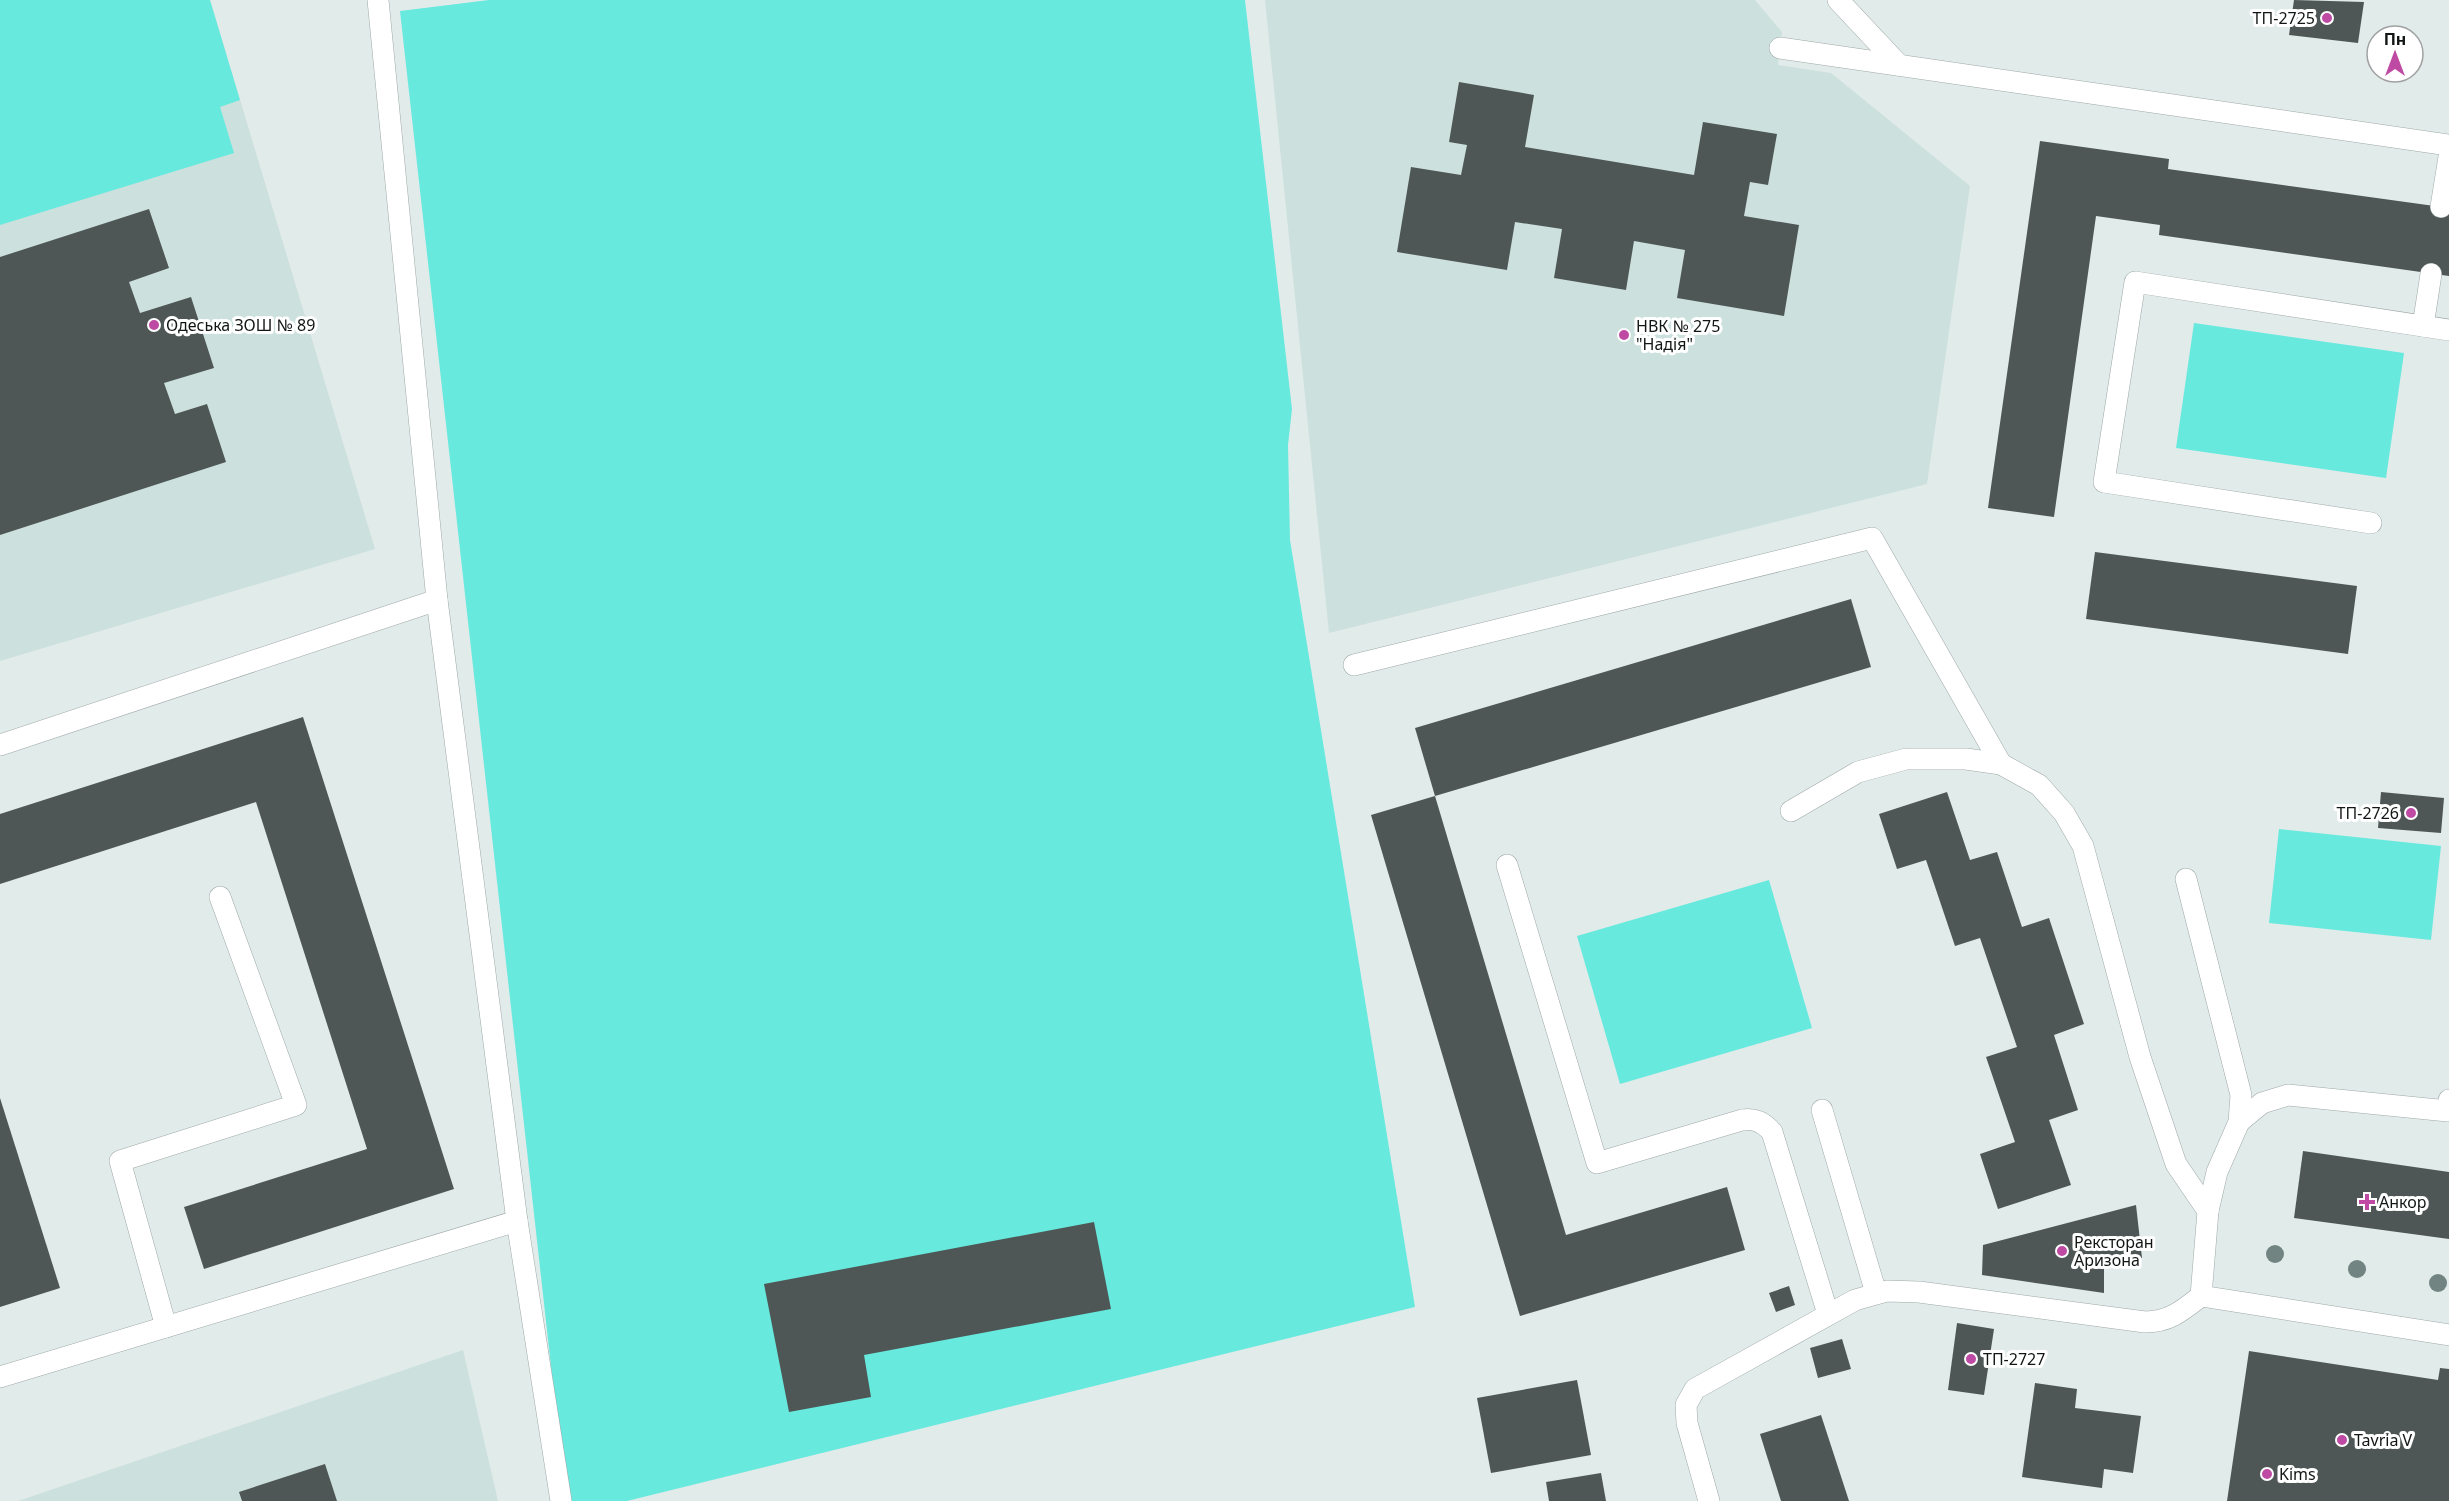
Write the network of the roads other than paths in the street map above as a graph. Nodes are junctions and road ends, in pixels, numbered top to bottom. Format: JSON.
{"nodes":[{"id":1,"x":378,"y":0,"type":"edge"},
{"id":2,"x":1839,"y":0,"type":"edge"},
{"id":3,"x":1780,"y":48,"type":"dead end"},
{"id":4,"x":1899,"y":65,"type":"junction"},
{"id":5,"x":2449,"y":145,"type":"edge"},
{"id":6,"x":2449,"y":157,"type":"edge"},
{"id":7,"x":2441,"y":207,"type":"dead end"},
{"id":8,"x":2431,"y":274,"type":"dead end"},
{"id":9,"x":2423,"y":326,"type":"junction"},
{"id":10,"x":2449,"y":330,"type":"edge"},
{"id":11,"x":2371,"y":523,"type":"dead end"},
{"id":12,"x":437,"y":600,"type":"junction"},
{"id":13,"x":1354,"y":665,"type":"dead end"},
{"id":14,"x":0,"y":745,"type":"edge"},
{"id":15,"x":2001,"y":764,"type":"junction"},
{"id":16,"x":1791,"y":811,"type":"dead end"},
{"id":17,"x":1507,"y":865,"type":"dead end"},
{"id":18,"x":2186,"y":879,"type":"dead end"},
{"id":19,"x":220,"y":897,"type":"dead end"},
{"id":20,"x":2449,"y":1100,"type":"edge"},
{"id":21,"x":1822,"y":1110,"type":"dead end"},
{"id":22,"x":2239,"y":1122,"type":"junction"},
{"id":23,"x":2208,"y":1211,"type":"junction"},
{"id":24,"x":517,"y":1221,"type":"junction"},
{"id":25,"x":1876,"y":1293,"type":"junction"},
{"id":26,"x":2200,"y":1296,"type":"junction"},
{"id":27,"x":1828,"y":1314,"type":"junction"},
{"id":28,"x":165,"y":1327,"type":"junction"},
{"id":29,"x":2449,"y":1335,"type":"edge"},
{"id":30,"x":0,"y":1377,"type":"edge"},
{"id":31,"x":561,"y":1501,"type":"edge"},
{"id":32,"x":1709,"y":1501,"type":"edge"}],
"edges":[{"from":1,"to":12,"type":"lane"},
{"from":2,"to":4,"type":"lane"},
{"from":3,"to":4,"type":"lane"},
{"from":4,"to":5,"type":"lane"},
{"from":6,"to":7,"type":"lane"},
{"from":8,"to":9,"type":"lane"},
{"from":9,"to":10,"type":"lane"},
{"from":9,"to":11,"type":"lane"},
{"from":12,"to":14,"type":"lane"},
{"from":12,"to":24,"type":"lane"},
{"from":13,"to":15,"type":"lane"},
{"from":15,"to":16,"type":"lane"},
{"from":15,"to":23,"type":"lane"},
{"from":17,"to":27,"type":"lane"},
{"from":18,"to":22,"type":"lane"},
{"from":19,"to":28,"type":"lane"},
{"from":20,"to":22,"type":"lane"},
{"from":21,"to":25,"type":"lane"},
{"from":22,"to":23,"type":"lane"},
{"from":23,"to":26,"type":"lane"},
{"from":24,"to":28,"type":"lane"},
{"from":24,"to":31,"type":"lane"},
{"from":25,"to":26,"type":"lane"},
{"from":25,"to":27,"type":"lane"},
{"from":26,"to":29,"type":"lane"},
{"from":27,"to":32,"type":"lane"},
{"from":28,"to":30,"type":"lane"}]}
